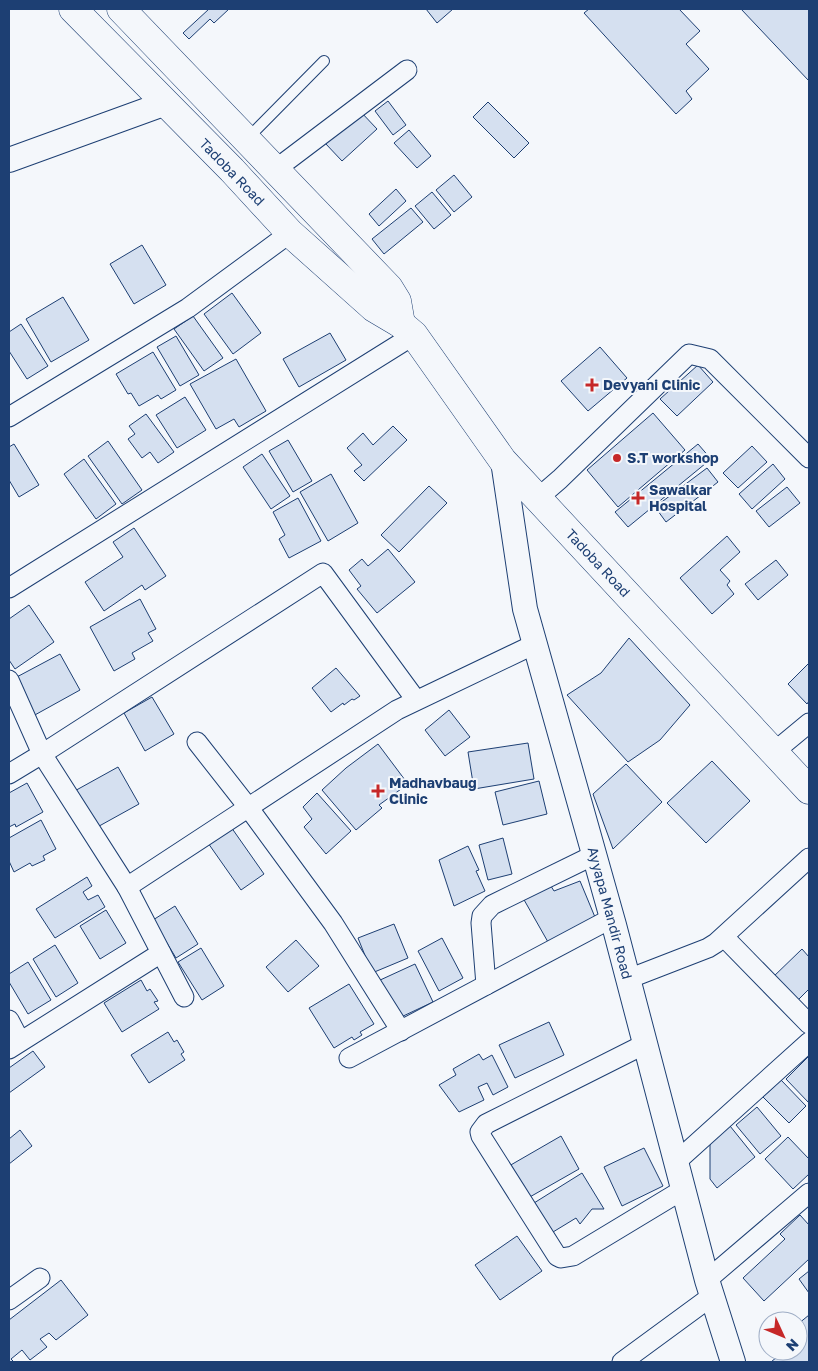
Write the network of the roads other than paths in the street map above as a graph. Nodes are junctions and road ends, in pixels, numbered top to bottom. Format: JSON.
{"nodes":[{"id":1,"x":73,"y":9,"type":"edge"},
{"id":2,"x":121,"y":9,"type":"edge"},
{"id":3,"x":324,"y":61,"type":"dead end"},
{"id":4,"x":407,"y":70,"type":"dead end"},
{"id":5,"x":166,"y":103,"type":"junction"},
{"id":6,"x":246,"y":140,"type":"junction"},
{"id":7,"x":9,"y":160,"type":"edge"},
{"id":8,"x":276,"y":170,"type":"junction"},
{"id":9,"x":290,"y":232,"type":"junction"},
{"id":10,"x":407,"y":330,"type":"junction"},
{"id":11,"x":9,"y":417,"type":"edge"},
{"id":12,"x":809,"y":458,"type":"edge"},
{"id":13,"x":503,"y":461,"type":"junction"},
{"id":14,"x":538,"y":498,"type":"junction"},
{"id":15,"x":9,"y":588,"type":"edge"},
{"id":16,"x":535,"y":644,"type":"junction"},
{"id":17,"x":9,"y":680,"type":"edge"},
{"id":18,"x":416,"y":700,"type":"junction"},
{"id":19,"x":809,"y":723,"type":"edge"},
{"id":20,"x":197,"y":742,"type":"dead end"},
{"id":21,"x":774,"y":752,"type":"junction"},
{"id":22,"x":42,"y":754,"type":"junction"},
{"id":23,"x":9,"y":774,"type":"edge"},
{"id":24,"x":809,"y":790,"type":"edge"},
{"id":25,"x":248,"y":807,"type":"junction"},
{"id":26,"x":594,"y":855,"type":"junction"},
{"id":27,"x":809,"y":858,"type":"edge"},
{"id":28,"x":127,"y":887,"type":"junction"},
{"id":29,"x":612,"y":918,"type":"junction"},
{"id":30,"x":724,"y":937,"type":"junction"},
{"id":31,"x":161,"y":953,"type":"junction"},
{"id":32,"x":628,"y":979,"type":"junction"},
{"id":33,"x":486,"y":985,"type":"junction"},
{"id":34,"x":184,"y":997,"type":"dead end"},
{"id":35,"x":9,"y":1020,"type":"edge"},
{"id":36,"x":809,"y":1024,"type":"edge"},
{"id":37,"x":401,"y":1031,"type":"junction"},
{"id":38,"x":809,"y":1042,"type":"edge"},
{"id":39,"x":645,"y":1044,"type":"junction"},
{"id":40,"x":14,"y":1045,"type":"edge"},
{"id":41,"x":349,"y":1058,"type":"dead end"},
{"id":42,"x":676,"y":1162,"type":"junction"},
{"id":43,"x":684,"y":1189,"type":"junction"},
{"id":44,"x":809,"y":1193,"type":"edge"},
{"id":45,"x":40,"y":1278,"type":"dead end"},
{"id":46,"x":710,"y":1288,"type":"junction"},
{"id":47,"x":9,"y":1300,"type":"edge"},
{"id":48,"x":622,"y":1362,"type":"edge"},
{"id":49,"x":733,"y":1362,"type":"edge"}],
"edges":[{"from":1,"to":5,"type":"main road","name":"Tadoba Road"},
{"from":2,"to":6,"type":"main road","name":"Tadoba Road"},
{"from":3,"to":6,"type":"lane"},
{"from":4,"to":8,"type":"street"},
{"from":5,"to":7,"type":"street"},
{"from":5,"to":9,"type":"main road","name":"Tadoba Road"},
{"from":6,"to":8,"type":"main road","name":"Tadoba Road"},
{"from":8,"to":10,"type":"main road","name":"Tadoba Road"},
{"from":9,"to":10,"type":"main road","name":"Tadoba Road"},
{"from":9,"to":11,"type":"street"},
{"from":10,"to":13,"type":"main road","name":"Tadoba Road"},
{"from":10,"to":15,"type":"street"},
{"from":12,"to":14,"type":"street"},
{"from":13,"to":14,"type":"main road","name":"Tadoba Road"},
{"from":13,"to":16,"type":"street","name":"Ayyapa Mandir Road"},
{"from":14,"to":21,"type":"main road","name":"Tadoba Road"},
{"from":16,"to":18,"type":"street"},
{"from":16,"to":26,"type":"street","name":"Ayyapa Mandir Road"},
{"from":17,"to":22,"type":"street"},
{"from":18,"to":22,"type":"street"},
{"from":18,"to":25,"type":"street"},
{"from":19,"to":21,"type":"street"},
{"from":20,"to":25,"type":"street"},
{"from":21,"to":24,"type":"main road","name":"Tadoba Road"},
{"from":22,"to":23,"type":"street"},
{"from":22,"to":28,"type":"street"},
{"from":25,"to":28,"type":"street"},
{"from":25,"to":37,"type":"street"},
{"from":26,"to":29,"type":"street","name":"Ayyapa Mandir Road"},
{"from":26,"to":33,"type":"street"},
{"from":27,"to":30,"type":"street"},
{"from":28,"to":31,"type":"street"},
{"from":29,"to":32,"type":"street","name":"Ayyapa Mandir Road"},
{"from":29,"to":33,"type":"street"},
{"from":30,"to":32,"type":"street"},
{"from":30,"to":36,"type":"street"},
{"from":31,"to":34,"type":"street"},
{"from":31,"to":40,"type":"street"},
{"from":32,"to":39,"type":"street","name":"Ayyapa Mandir Road"},
{"from":33,"to":37,"type":"street"},
{"from":35,"to":40,"type":"street"},
{"from":37,"to":41,"type":"street"},
{"from":38,"to":42,"type":"street"},
{"from":39,"to":42,"type":"street","name":"Ayyapa Mandir Road"},
{"from":39,"to":43,"type":"street"},
{"from":42,"to":43,"type":"street","name":"Ayyapa Mandir Road"},
{"from":43,"to":46,"type":"street","name":"Ayyapa Mandir Road"},
{"from":44,"to":46,"type":"street"},
{"from":45,"to":47,"type":"street"},
{"from":46,"to":48,"type":"street"},
{"from":46,"to":49,"type":"street","name":"Ayyapa Mandir Road"}]}
